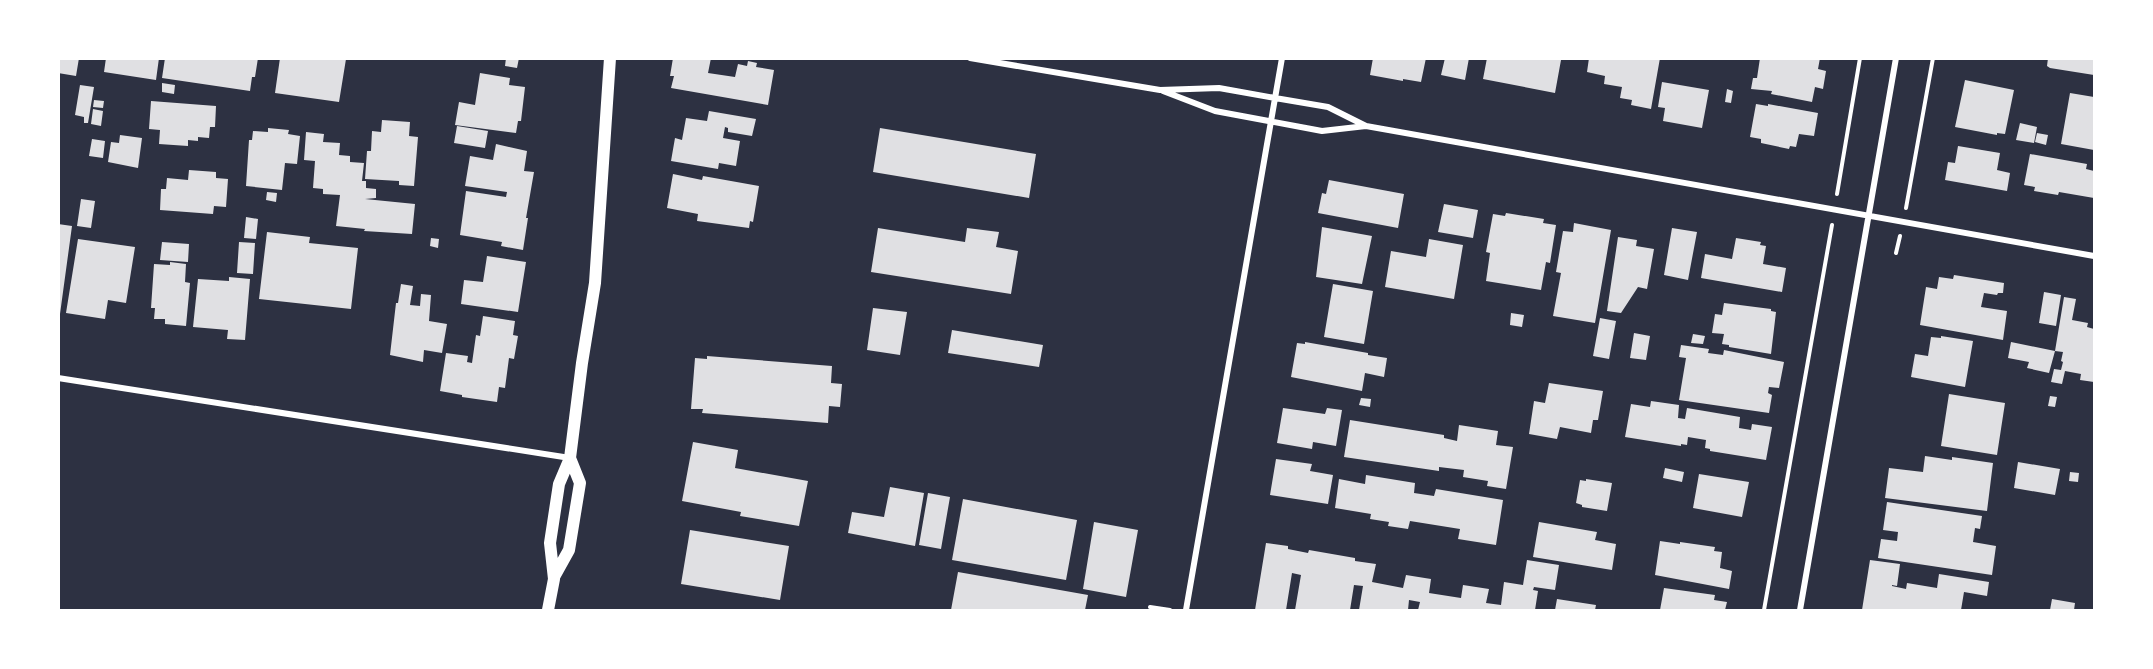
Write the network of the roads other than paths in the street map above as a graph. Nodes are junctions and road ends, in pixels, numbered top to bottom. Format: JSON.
{"nodes":[{"id":1,"x":610,"y":58,"type":"edge"},
{"id":2,"x":970,"y":58,"type":"edge"},
{"id":3,"x":1282,"y":58,"type":"edge"},
{"id":4,"x":1896,"y":58,"type":"edge"},
{"id":5,"x":1160,"y":90,"type":"junction"},
{"id":6,"x":1275,"y":98,"type":"junction"},
{"id":7,"x":1272,"y":121,"type":"junction"},
{"id":8,"x":1366,"y":126,"type":"junction"},
{"id":9,"x":1869,"y":216,"type":"junction"},
{"id":10,"x":2094,"y":256,"type":"edge"},
{"id":11,"x":58,"y":378,"type":"edge"},
{"id":12,"x":570,"y":458,"type":"junction"},
{"id":13,"x":554,"y":579,"type":"junction"},
{"id":14,"x":548,"y":610,"type":"edge"},
{"id":15,"x":1186,"y":610,"type":"edge"},
{"id":16,"x":1800,"y":610,"type":"edge"}],
"edges":[{"from":1,"to":12,"type":"main road"},
{"from":2,"to":5,"type":"street"},
{"from":3,"to":6,"type":"street"},
{"from":4,"to":9,"type":"street"},
{"from":5,"to":6,"type":"street"},
{"from":5,"to":7,"type":"street"},
{"from":6,"to":7,"type":"street"},
{"from":6,"to":8,"type":"street"},
{"from":7,"to":8,"type":"street"},
{"from":7,"to":15,"type":"street"},
{"from":8,"to":9,"type":"street"},
{"from":9,"to":10,"type":"street"},
{"from":9,"to":16,"type":"street"},
{"from":11,"to":12,"type":"street"},
{"from":12,"to":13,"type":"main road"},
{"from":12,"to":13,"type":"main road"},
{"from":13,"to":14,"type":"main road"}]}
